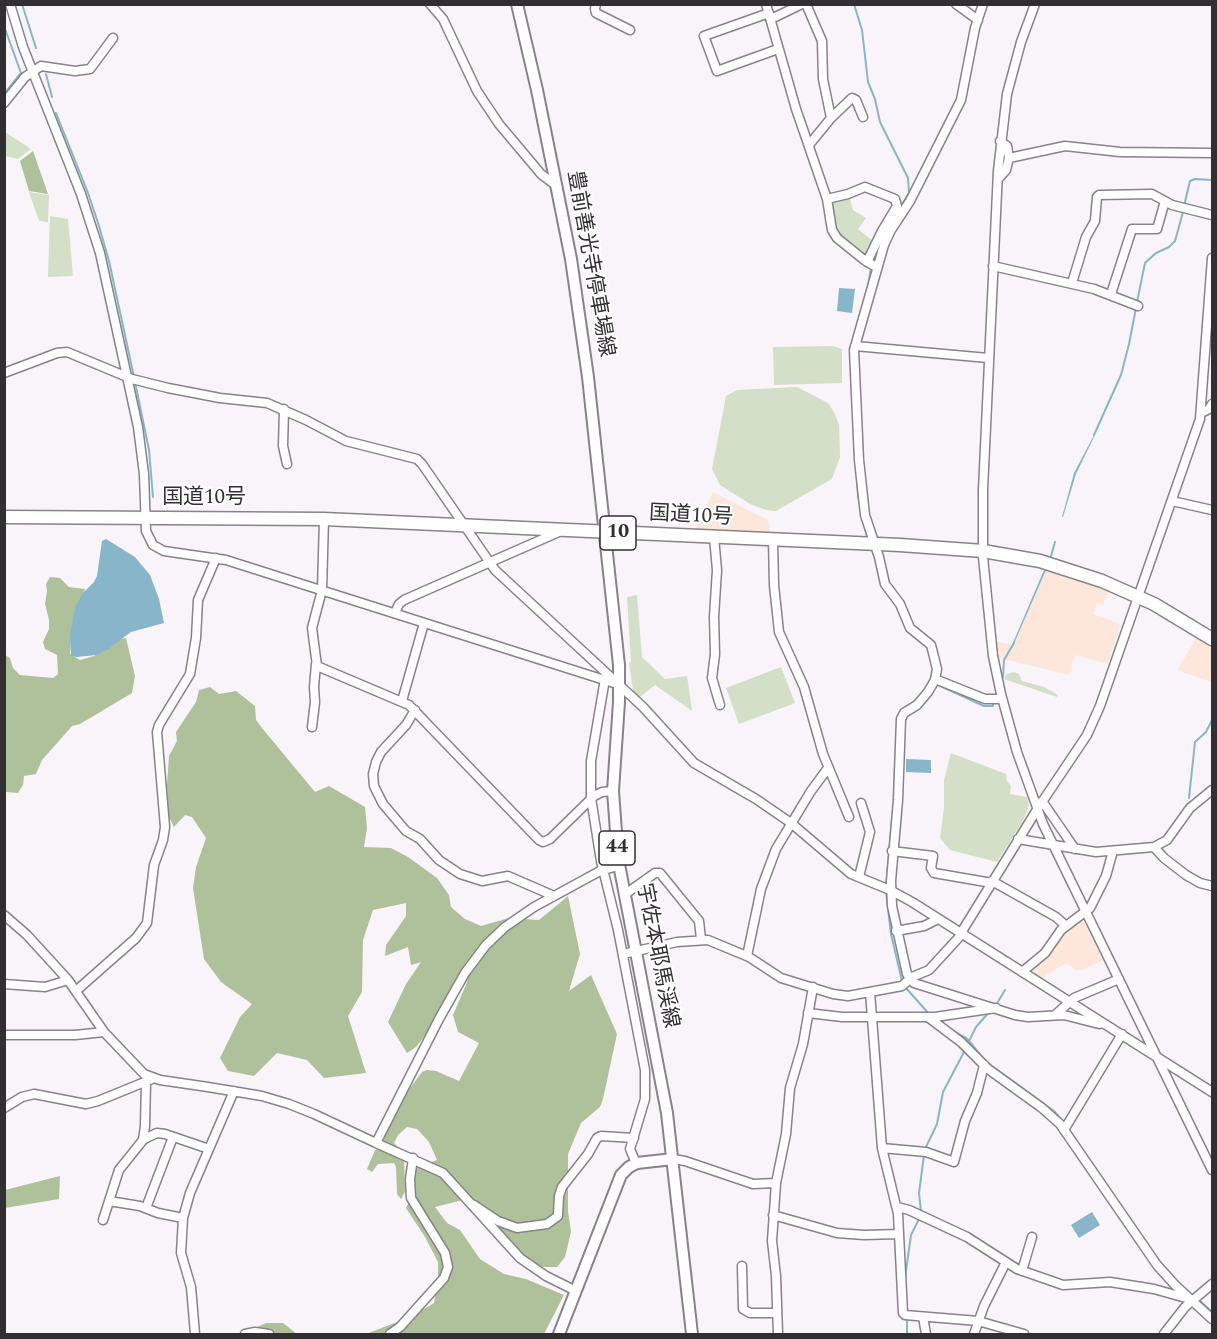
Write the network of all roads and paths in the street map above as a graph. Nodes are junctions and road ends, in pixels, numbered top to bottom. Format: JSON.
{"nodes":[{"id":1,"x":10,"y":4,"type":"edge"},
{"id":2,"x":430,"y":4,"type":"edge"},
{"id":3,"x":517,"y":4,"type":"edge"},
{"id":4,"x":596,"y":4,"type":"edge"},
{"id":5,"x":804,"y":4,"type":"edge"},
{"id":6,"x":956,"y":4,"type":"edge"},
{"id":7,"x":983,"y":4,"type":"edge"},
{"id":8,"x":1035,"y":4,"type":"edge"},
{"id":9,"x":769,"y":12,"type":"edge"},
{"id":10,"x":978,"y":20,"type":"junction"},
{"id":11,"x":630,"y":30,"type":"dead end"},
{"id":12,"x":113,"y":38,"type":"dead end"},
{"id":13,"x":778,"y":49,"type":"junction"},
{"id":14,"x":32,"y":72,"type":"junction"},
{"id":15,"x":4,"y":103,"type":"edge"},
{"id":16,"x":863,"y":117,"type":"dead end"},
{"id":17,"x":831,"y":118,"type":"junction"},
{"id":18,"x":1000,"y":141,"type":"junction"},
{"id":19,"x":808,"y":145,"type":"junction"},
{"id":20,"x":1212,"y":153,"type":"edge"},
{"id":21,"x":1009,"y":158,"type":"junction"},
{"id":22,"x":998,"y":179,"type":"junction"},
{"id":23,"x":557,"y":186,"type":"junction"},
{"id":24,"x":827,"y":199,"type":"junction"},
{"id":25,"x":1165,"y":201,"type":"junction"},
{"id":26,"x":1212,"y":215,"type":"edge"},
{"id":27,"x":1212,"y":258,"type":"edge"},
{"id":28,"x":867,"y":262,"type":"junction"},
{"id":29,"x":993,"y":266,"type":"junction"},
{"id":30,"x":876,"y":267,"type":"junction"},
{"id":31,"x":1072,"y":283,"type":"junction"},
{"id":32,"x":1111,"y":294,"type":"junction"},
{"id":33,"x":1138,"y":306,"type":"dead end"},
{"id":34,"x":1210,"y":324,"type":"edge"},
{"id":35,"x":855,"y":346,"type":"junction"},
{"id":36,"x":988,"y":358,"type":"junction"},
{"id":37,"x":4,"y":373,"type":"edge"},
{"id":38,"x":132,"y":378,"type":"junction"},
{"id":39,"x":1212,"y":404,"type":"edge"},
{"id":40,"x":284,"y":410,"type":"junction"},
{"id":41,"x":1201,"y":413,"type":"junction"},
{"id":42,"x":287,"y":464,"type":"dead end"},
{"id":43,"x":1172,"y":501,"type":"junction"},
{"id":44,"x":1212,"y":510,"type":"edge"},
{"id":45,"x":4,"y":517,"type":"edge"},
{"id":46,"x":145,"y":519,"type":"junction"},
{"id":47,"x":324,"y":519,"type":"junction"},
{"id":48,"x":464,"y":526,"type":"junction"},
{"id":49,"x":561,"y":530,"type":"junction"},
{"id":50,"x":606,"y":532,"type":"junction"},
{"id":51,"x":714,"y":537,"type":"junction"},
{"id":52,"x":773,"y":540,"type":"junction"},
{"id":53,"x":874,"y":544,"type":"junction"},
{"id":54,"x":983,"y":551,"type":"junction"},
{"id":55,"x":216,"y":558,"type":"junction"},
{"id":56,"x":490,"y":563,"type":"junction"},
{"id":57,"x":322,"y":590,"type":"junction"},
{"id":58,"x":1139,"y":596,"type":"junction"},
{"id":59,"x":395,"y":613,"type":"junction"},
{"id":60,"x":424,"y":623,"type":"junction"},
{"id":61,"x":1212,"y":639,"type":"edge"},
{"id":62,"x":316,"y":664,"type":"junction"},
{"id":63,"x":604,"y":679,"type":"junction"},
{"id":64,"x":935,"y":679,"type":"junction"},
{"id":65,"x":619,"y":686,"type":"junction"},
{"id":66,"x":1002,"y":699,"type":"junction"},
{"id":67,"x":402,"y":701,"type":"junction"},
{"id":68,"x":720,"y":705,"type":"dead end"},
{"id":69,"x":415,"y":710,"type":"junction"},
{"id":70,"x":312,"y":727,"type":"dead end"},
{"id":71,"x":828,"y":768,"type":"junction"},
{"id":72,"x":1212,"y":790,"type":"edge"},
{"id":73,"x":613,"y":791,"type":"junction"},
{"id":74,"x":591,"y":798,"type":"junction"},
{"id":75,"x":861,"y":803,"type":"dead end"},
{"id":76,"x":1039,"y":805,"type":"junction"},
{"id":77,"x":849,"y":817,"type":"dead end"},
{"id":78,"x":791,"y":823,"type":"junction"},
{"id":79,"x":1018,"y":839,"type":"junction"},
{"id":80,"x":1052,"y":845,"type":"junction"},
{"id":81,"x":1154,"y":846,"type":"junction"},
{"id":82,"x":1075,"y":849,"type":"junction"},
{"id":83,"x":892,"y":851,"type":"junction"},
{"id":84,"x":1113,"y":851,"type":"junction"},
{"id":85,"x":618,"y":866,"type":"junction"},
{"id":86,"x":603,"y":869,"type":"junction"},
{"id":87,"x":859,"y":877,"type":"junction"},
{"id":88,"x":992,"y":882,"type":"junction"},
{"id":89,"x":1212,"y":886,"type":"edge"},
{"id":90,"x":887,"y":888,"type":"junction"},
{"id":91,"x":554,"y":896,"type":"junction"},
{"id":92,"x":624,"y":896,"type":"junction"},
{"id":93,"x":1087,"y":911,"type":"junction"},
{"id":94,"x":4,"y":915,"type":"edge"},
{"id":95,"x":938,"y":918,"type":"junction"},
{"id":96,"x":1066,"y":926,"type":"junction"},
{"id":97,"x":896,"y":932,"type":"junction"},
{"id":98,"x":962,"y":933,"type":"junction"},
{"id":99,"x":700,"y":939,"type":"junction"},
{"id":100,"x":635,"y":951,"type":"junction"},
{"id":101,"x":623,"y":954,"type":"junction"},
{"id":102,"x":747,"y":956,"type":"junction"},
{"id":103,"x":1022,"y":972,"type":"junction"},
{"id":104,"x":910,"y":979,"type":"junction"},
{"id":105,"x":1119,"y":979,"type":"junction"},
{"id":106,"x":68,"y":980,"type":"junction"},
{"id":107,"x":4,"y":984,"type":"edge"},
{"id":108,"x":813,"y":987,"type":"junction"},
{"id":109,"x":77,"y":990,"type":"junction"},
{"id":110,"x":870,"y":992,"type":"junction"},
{"id":111,"x":1069,"y":1002,"type":"junction"},
{"id":112,"x":996,"y":1008,"type":"junction"},
{"id":113,"x":808,"y":1013,"type":"junction"},
{"id":114,"x":1055,"y":1015,"type":"junction"},
{"id":115,"x":871,"y":1017,"type":"junction"},
{"id":116,"x":928,"y":1017,"type":"junction"},
{"id":117,"x":1113,"y":1028,"type":"junction"},
{"id":118,"x":104,"y":1032,"type":"junction"},
{"id":119,"x":1122,"y":1034,"type":"junction"},
{"id":120,"x":4,"y":1035,"type":"edge"},
{"id":121,"x":1157,"y":1056,"type":"junction"},
{"id":122,"x":984,"y":1065,"type":"junction"},
{"id":123,"x":149,"y":1081,"type":"junction"},
{"id":124,"x":234,"y":1091,"type":"junction"},
{"id":125,"x":1212,"y":1092,"type":"edge"},
{"id":126,"x":4,"y":1108,"type":"edge"},
{"id":127,"x":1064,"y":1130,"type":"junction"},
{"id":128,"x":173,"y":1137,"type":"junction"},
{"id":129,"x":634,"y":1138,"type":"junction"},
{"id":130,"x":143,"y":1140,"type":"junction"},
{"id":131,"x":376,"y":1143,"type":"junction"},
{"id":132,"x":882,"y":1148,"type":"junction"},
{"id":133,"x":209,"y":1149,"type":"junction"},
{"id":134,"x":413,"y":1158,"type":"junction"},
{"id":135,"x":673,"y":1159,"type":"junction"},
{"id":136,"x":636,"y":1163,"type":"junction"},
{"id":137,"x":1212,"y":1170,"type":"edge"},
{"id":138,"x":776,"y":1183,"type":"junction"},
{"id":139,"x":109,"y":1201,"type":"junction"},
{"id":140,"x":469,"y":1202,"type":"junction"},
{"id":141,"x":897,"y":1207,"type":"junction"},
{"id":142,"x":146,"y":1208,"type":"junction"},
{"id":143,"x":773,"y":1215,"type":"junction"},
{"id":144,"x":183,"y":1218,"type":"junction"},
{"id":145,"x":103,"y":1220,"type":"dead end"},
{"id":146,"x":899,"y":1234,"type":"junction"},
{"id":147,"x":1032,"y":1237,"type":"dead end"},
{"id":148,"x":1006,"y":1262,"type":"junction"},
{"id":149,"x":742,"y":1266,"type":"dead end"},
{"id":150,"x":1022,"y":1271,"type":"junction"},
{"id":151,"x":1212,"y":1284,"type":"edge"},
{"id":152,"x":576,"y":1291,"type":"junction"},
{"id":153,"x":1194,"y":1298,"type":"junction"},
{"id":154,"x":777,"y":1313,"type":"junction"},
{"id":155,"x":923,"y":1317,"type":"junction"},
{"id":156,"x":1212,"y":1319,"type":"edge"},
{"id":157,"x":978,"y":1321,"type":"junction"},
{"id":158,"x":195,"y":1335,"type":"edge"},
{"id":159,"x":245,"y":1335,"type":"edge"},
{"id":160,"x":269,"y":1335,"type":"edge"},
{"id":161,"x":390,"y":1335,"type":"edge"},
{"id":162,"x":559,"y":1335,"type":"edge"},
{"id":163,"x":692,"y":1335,"type":"edge"},
{"id":164,"x":778,"y":1335,"type":"edge"},
{"id":165,"x":926,"y":1335,"type":"edge"},
{"id":166,"x":975,"y":1335,"type":"edge"},
{"id":167,"x":1024,"y":1335,"type":"edge"},
{"id":168,"x":1164,"y":1335,"type":"edge"}],
"edges":[{"from":1,"to":14,"type":"street"},
{"from":2,"to":23,"type":"street"},
{"from":3,"to":23,"type":"main road","name":"豊前善光寺停車場線"},
{"from":4,"to":11,"type":"street"},
{"from":5,"to":9,"type":"street"},
{"from":5,"to":17,"type":"street"},
{"from":6,"to":10,"type":"street"},
{"from":7,"to":10,"type":"street"},
{"from":8,"to":18,"type":"street"},
{"from":9,"to":13,"type":"street"},
{"from":9,"to":13,"type":"street"},
{"from":10,"to":30,"type":"street"},
{"from":12,"to":14,"type":"street"},
{"from":13,"to":19,"type":"street"},
{"from":14,"to":15,"type":"street"},
{"from":14,"to":38,"type":"street"},
{"from":16,"to":17,"type":"street"},
{"from":17,"to":19,"type":"street"},
{"from":18,"to":21,"type":"street"},
{"from":18,"to":22,"type":"street"},
{"from":19,"to":24,"type":"street"},
{"from":20,"to":21,"type":"street"},
{"from":21,"to":22,"type":"street"},
{"from":22,"to":29,"type":"street"},
{"from":23,"to":50,"type":"main road","name":"豊前善光寺停車場線"},
{"from":24,"to":28,"type":"street"},
{"from":24,"to":28,"type":"street"},
{"from":25,"to":26,"type":"street"},
{"from":25,"to":31,"type":"street"},
{"from":25,"to":32,"type":"street"},
{"from":27,"to":34,"type":"street"},
{"from":28,"to":30,"type":"street"},
{"from":29,"to":31,"type":"street"},
{"from":29,"to":36,"type":"street"},
{"from":30,"to":35,"type":"street"},
{"from":31,"to":32,"type":"street"},
{"from":32,"to":33,"type":"street"},
{"from":34,"to":41,"type":"street"},
{"from":35,"to":36,"type":"street"},
{"from":35,"to":53,"type":"street"},
{"from":36,"to":54,"type":"street"},
{"from":37,"to":38,"type":"street"},
{"from":38,"to":40,"type":"street"},
{"from":38,"to":46,"type":"street"},
{"from":39,"to":41,"type":"street"},
{"from":40,"to":42,"type":"street"},
{"from":40,"to":48,"type":"street"},
{"from":41,"to":43,"type":"street"},
{"from":43,"to":44,"type":"street"},
{"from":43,"to":58,"type":"street"},
{"from":45,"to":46,"type":"highway","name":"国道10号","number":"10"},
{"from":46,"to":47,"type":"highway","name":"国道10号","number":"10"},
{"from":46,"to":55,"type":"street"},
{"from":47,"to":48,"type":"highway","name":"国道10号","number":"10"},
{"from":47,"to":57,"type":"street"},
{"from":48,"to":49,"type":"highway","name":"国道10号","number":"10"},
{"from":48,"to":56,"type":"street"},
{"from":49,"to":50,"type":"highway","name":"国道10号","number":"10"},
{"from":49,"to":56,"type":"street"},
{"from":50,"to":51,"type":"highway","name":"国道10号","number":"10"},
{"from":50,"to":65,"type":"main road","name":"宇佐本耶馬渓線","number":"44"},
{"from":51,"to":52,"type":"highway","name":"国道10号","number":"10"},
{"from":51,"to":68,"type":"street"},
{"from":52,"to":53,"type":"highway","name":"国道10号","number":"10"},
{"from":52,"to":71,"type":"street"},
{"from":53,"to":54,"type":"highway","name":"国道10号","number":"10"},
{"from":53,"to":64,"type":"street"},
{"from":54,"to":58,"type":"highway","name":"国道10号","number":"10"},
{"from":54,"to":66,"type":"street"},
{"from":55,"to":57,"type":"street"},
{"from":55,"to":109,"type":"street"},
{"from":56,"to":59,"type":"street"},
{"from":56,"to":65,"type":"street"},
{"from":57,"to":59,"type":"street"},
{"from":57,"to":62,"type":"street"},
{"from":58,"to":61,"type":"highway","name":"国道10号","number":"10"},
{"from":58,"to":76,"type":"street"},
{"from":59,"to":60,"type":"street"},
{"from":60,"to":63,"type":"street"},
{"from":60,"to":67,"type":"street"},
{"from":62,"to":67,"type":"street"},
{"from":62,"to":70,"type":"street"},
{"from":63,"to":65,"type":"street"},
{"from":63,"to":74,"type":"street","number":"44"},
{"from":64,"to":66,"type":"street"},
{"from":64,"to":83,"type":"street"},
{"from":65,"to":73,"type":"main road","name":"宇佐本耶馬渓線","number":"44"},
{"from":65,"to":78,"type":"street"},
{"from":66,"to":76,"type":"street"},
{"from":67,"to":69,"type":"street"},
{"from":69,"to":74,"type":"street"},
{"from":69,"to":91,"type":"street"},
{"from":71,"to":77,"type":"street"},
{"from":71,"to":78,"type":"street"},
{"from":72,"to":81,"type":"street"},
{"from":73,"to":74,"type":"street"},
{"from":73,"to":85,"type":"main road","name":"宇佐本耶馬渓線","number":"44"},
{"from":74,"to":86,"type":"street","number":"44"},
{"from":75,"to":87,"type":"street"},
{"from":76,"to":79,"type":"street"},
{"from":76,"to":80,"type":"street"},
{"from":76,"to":82,"type":"street"},
{"from":78,"to":87,"type":"street"},
{"from":78,"to":102,"type":"street"},
{"from":79,"to":80,"type":"street"},
{"from":79,"to":88,"type":"street"},
{"from":80,"to":82,"type":"street"},
{"from":80,"to":93,"type":"street"},
{"from":81,"to":84,"type":"street"},
{"from":81,"to":89,"type":"street"},
{"from":82,"to":84,"type":"street"},
{"from":83,"to":88,"type":"street"},
{"from":83,"to":90,"type":"street"},
{"from":84,"to":93,"type":"street"},
{"from":85,"to":86,"type":"street"},
{"from":85,"to":92,"type":"main road","name":"宇佐本耶馬渓線","number":"44"},
{"from":86,"to":91,"type":"street"},
{"from":86,"to":101,"type":"street","number":"44"},
{"from":87,"to":90,"type":"street"},
{"from":88,"to":96,"type":"street"},
{"from":88,"to":98,"type":"street"},
{"from":90,"to":95,"type":"street"},
{"from":90,"to":97,"type":"street"},
{"from":91,"to":131,"type":"street"},
{"from":92,"to":99,"type":"street"},
{"from":92,"to":100,"type":"main road","name":"宇佐本耶馬渓線","number":"44"},
{"from":93,"to":96,"type":"street"},
{"from":93,"to":105,"type":"street"},
{"from":94,"to":106,"type":"street"},
{"from":95,"to":97,"type":"street"},
{"from":95,"to":98,"type":"street"},
{"from":96,"to":103,"type":"street"},
{"from":97,"to":104,"type":"street"},
{"from":98,"to":103,"type":"street"},
{"from":98,"to":104,"type":"street"},
{"from":99,"to":100,"type":"street"},
{"from":99,"to":102,"type":"street"},
{"from":100,"to":101,"type":"street"},
{"from":100,"to":135,"type":"main road","name":"宇佐本耶馬渓線","number":"44"},
{"from":101,"to":129,"type":"street","number":"44"},
{"from":102,"to":108,"type":"street"},
{"from":103,"to":111,"type":"street"},
{"from":104,"to":110,"type":"street"},
{"from":104,"to":112,"type":"street"},
{"from":105,"to":111,"type":"street"},
{"from":105,"to":121,"type":"street"},
{"from":106,"to":107,"type":"street"},
{"from":106,"to":109,"type":"street"},
{"from":108,"to":110,"type":"street"},
{"from":108,"to":113,"type":"street"},
{"from":109,"to":118,"type":"street"},
{"from":110,"to":115,"type":"street"},
{"from":111,"to":114,"type":"street"},
{"from":111,"to":117,"type":"street"},
{"from":112,"to":114,"type":"street"},
{"from":112,"to":116,"type":"street"},
{"from":113,"to":115,"type":"street"},
{"from":113,"to":138,"type":"street"},
{"from":114,"to":117,"type":"street"},
{"from":115,"to":116,"type":"street"},
{"from":115,"to":132,"type":"street"},
{"from":116,"to":122,"type":"street"},
{"from":117,"to":119,"type":"street"},
{"from":118,"to":120,"type":"street"},
{"from":118,"to":123,"type":"street"},
{"from":119,"to":121,"type":"street"},
{"from":119,"to":127,"type":"street"},
{"from":121,"to":125,"type":"street"},
{"from":121,"to":137,"type":"street"},
{"from":122,"to":127,"type":"street"},
{"from":122,"to":132,"type":"street"},
{"from":123,"to":124,"type":"street"},
{"from":123,"to":126,"type":"street"},
{"from":123,"to":130,"type":"street"},
{"from":124,"to":131,"type":"street"},
{"from":124,"to":133,"type":"street"},
{"from":127,"to":153,"type":"street"},
{"from":128,"to":130,"type":"street"},
{"from":128,"to":133,"type":"street"},
{"from":128,"to":142,"type":"street"},
{"from":129,"to":136,"type":"street","number":"44"},
{"from":129,"to":140,"type":"street"},
{"from":130,"to":139,"type":"street"},
{"from":131,"to":134,"type":"street"},
{"from":132,"to":141,"type":"street"},
{"from":133,"to":144,"type":"street"},
{"from":134,"to":140,"type":"street"},
{"from":134,"to":161,"type":"street"},
{"from":135,"to":136,"type":"main road"},
{"from":135,"to":138,"type":"street"},
{"from":135,"to":163,"type":"main road","name":"宇佐本耶馬渓線"},
{"from":136,"to":152,"type":"main road"},
{"from":138,"to":143,"type":"street"},
{"from":139,"to":142,"type":"street"},
{"from":139,"to":145,"type":"street"},
{"from":140,"to":152,"type":"street"},
{"from":141,"to":146,"type":"street"},
{"from":141,"to":148,"type":"street"},
{"from":142,"to":144,"type":"street"},
{"from":143,"to":146,"type":"street"},
{"from":143,"to":154,"type":"street"},
{"from":144,"to":158,"type":"street"},
{"from":146,"to":155,"type":"street"},
{"from":147,"to":150,"type":"street"},
{"from":148,"to":150,"type":"street"},
{"from":148,"to":157,"type":"street"},
{"from":149,"to":154,"type":"street"},
{"from":150,"to":153,"type":"street"},
{"from":151,"to":153,"type":"street"},
{"from":152,"to":162,"type":"main road"},
{"from":153,"to":156,"type":"street"},
{"from":153,"to":168,"type":"street"},
{"from":154,"to":164,"type":"street"},
{"from":155,"to":157,"type":"street"},
{"from":155,"to":165,"type":"street"},
{"from":157,"to":166,"type":"street"},
{"from":157,"to":167,"type":"street"},
{"from":159,"to":160,"type":"street"}]}
